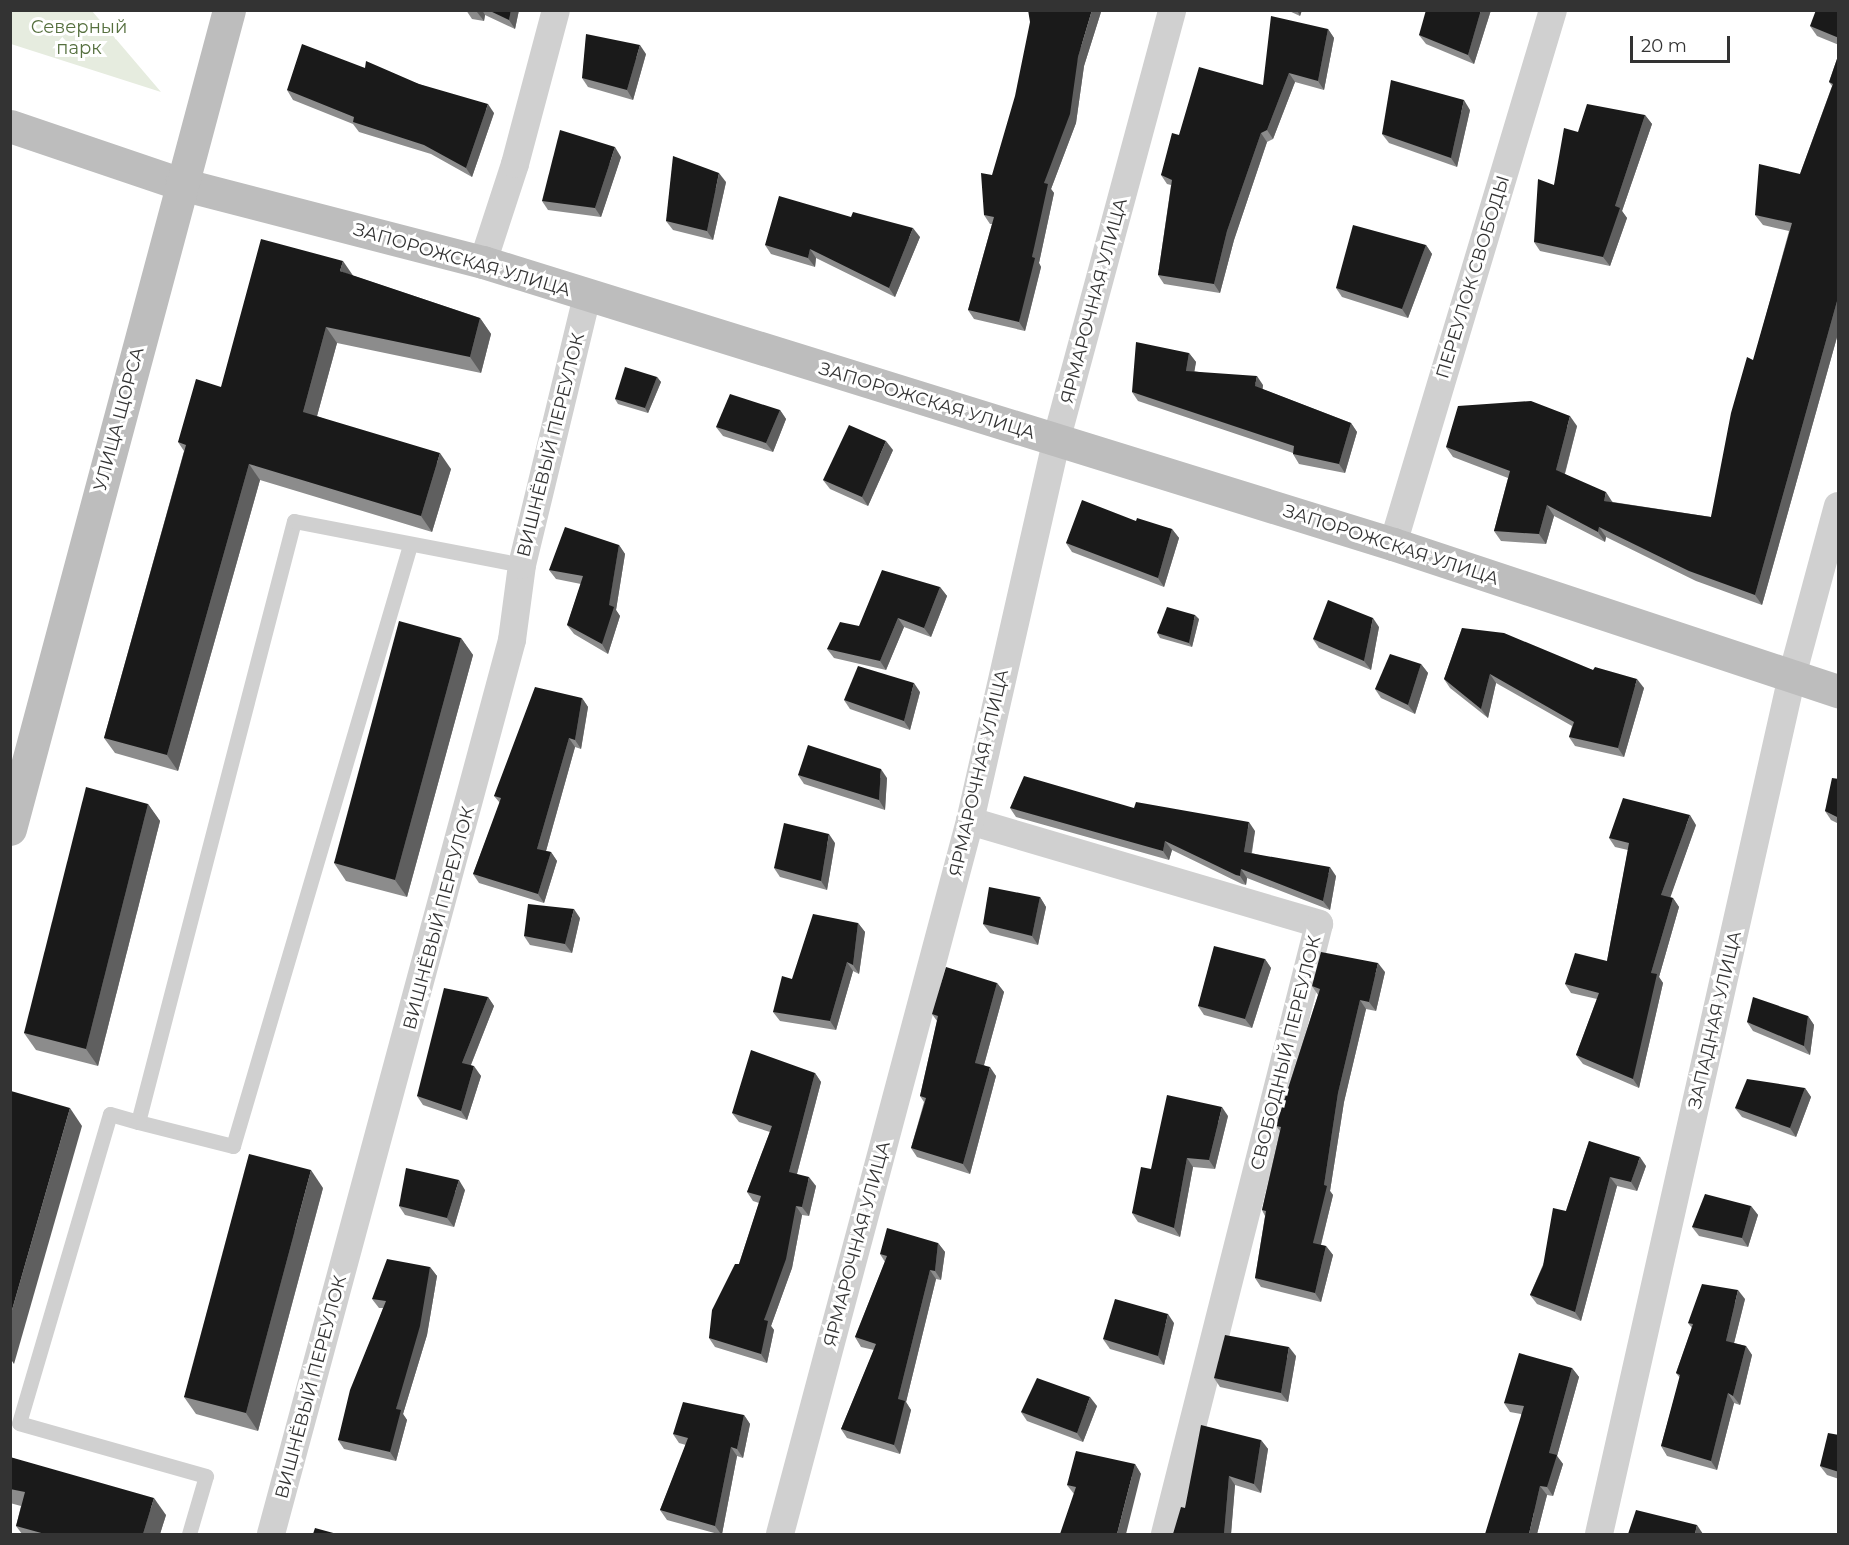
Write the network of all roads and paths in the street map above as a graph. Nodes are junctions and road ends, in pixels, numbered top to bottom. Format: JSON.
{"nodes":[{"id":1,"x":229,"y":10,"type":"edge"},
{"id":2,"x":556,"y":10,"type":"edge"},
{"id":3,"x":1172,"y":10,"type":"edge"},
{"id":4,"x":1553,"y":10,"type":"edge"},
{"id":5,"x":10,"y":126,"type":"edge"},
{"id":6,"x":181,"y":184,"type":"junction"},
{"id":7,"x":483,"y":262,"type":"junction"},
{"id":8,"x":587,"y":296,"type":"junction"},
{"id":9,"x":1056,"y":441,"type":"junction"},
{"id":10,"x":1839,"y":506,"type":"edge"},
{"id":11,"x":1393,"y":544,"type":"junction"},
{"id":12,"x":410,"y":545,"type":"junction"},
{"id":13,"x":522,"y":565,"type":"junction"},
{"id":14,"x":1792,"y":676,"type":"junction"},
{"id":15,"x":1839,"y":691,"type":"edge"},
{"id":16,"x":970,"y":821,"type":"junction"},
{"id":17,"x":10,"y":829,"type":"edge"},
{"id":18,"x":138,"y":1122,"type":"junction"},
{"id":19,"x":189,"y":1534,"type":"edge"},
{"id":20,"x":271,"y":1534,"type":"edge"},
{"id":21,"x":780,"y":1534,"type":"edge"},
{"id":22,"x":1165,"y":1534,"type":"edge"},
{"id":23,"x":1599,"y":1534,"type":"edge"}],
"edges":[{"from":1,"to":6,"type":"street","name":"УЛИЦА ЩОРСА"},
{"from":2,"to":7,"type":"street"},
{"from":3,"to":9,"type":"street","name":"ЯРМАРОЧНАЯ УЛИЦА"},
{"from":4,"to":11,"type":"street","name":"ПЕРЕУЛОК СВОБОДЫ"},
{"from":5,"to":6,"type":"street","name":"ЗАПОРОЖСКАЯ УЛИЦА"},
{"from":6,"to":7,"type":"street","name":"ЗАПОРОЖСКАЯ УЛИЦА"},
{"from":6,"to":17,"type":"street","name":"УЛИЦА ЩОРСА"},
{"from":7,"to":8,"type":"street","name":"ЗАПОРОЖСКАЯ УЛИЦА"},
{"from":8,"to":9,"type":"street","name":"ЗАПОРОЖСКАЯ УЛИЦА"},
{"from":8,"to":13,"type":"street","name":"ВИШНЁВЫЙ ПЕРЕУЛОК"},
{"from":9,"to":11,"type":"street","name":"ЗАПОРОЖСКАЯ УЛИЦА"},
{"from":9,"to":16,"type":"street","name":"ЯРМАРОЧНАЯ УЛИЦА"},
{"from":10,"to":14,"type":"street","name":"ЗАПАДНАЯ УЛИЦА"},
{"from":11,"to":14,"type":"street","name":"ЗАПОРОЖСКАЯ УЛИЦА"},
{"from":12,"to":13,"type":"lane"},
{"from":12,"to":18,"type":"lane"},
{"from":12,"to":18,"type":"lane"},
{"from":13,"to":20,"type":"street","name":"ВИШНЁВЫЙ ПЕРЕУЛОК"},
{"from":14,"to":15,"type":"street","name":"ЗАПОРОЖСКАЯ УЛИЦА"},
{"from":14,"to":23,"type":"street","name":"ЗАПАДНАЯ УЛИЦА"},
{"from":16,"to":21,"type":"street","name":"ЯРМАРОЧНАЯ УЛИЦА"},
{"from":16,"to":22,"type":"street","name":"СВОБОДНЫЙ ПЕРЕУЛОК"},
{"from":18,"to":19,"type":"lane"}]}
